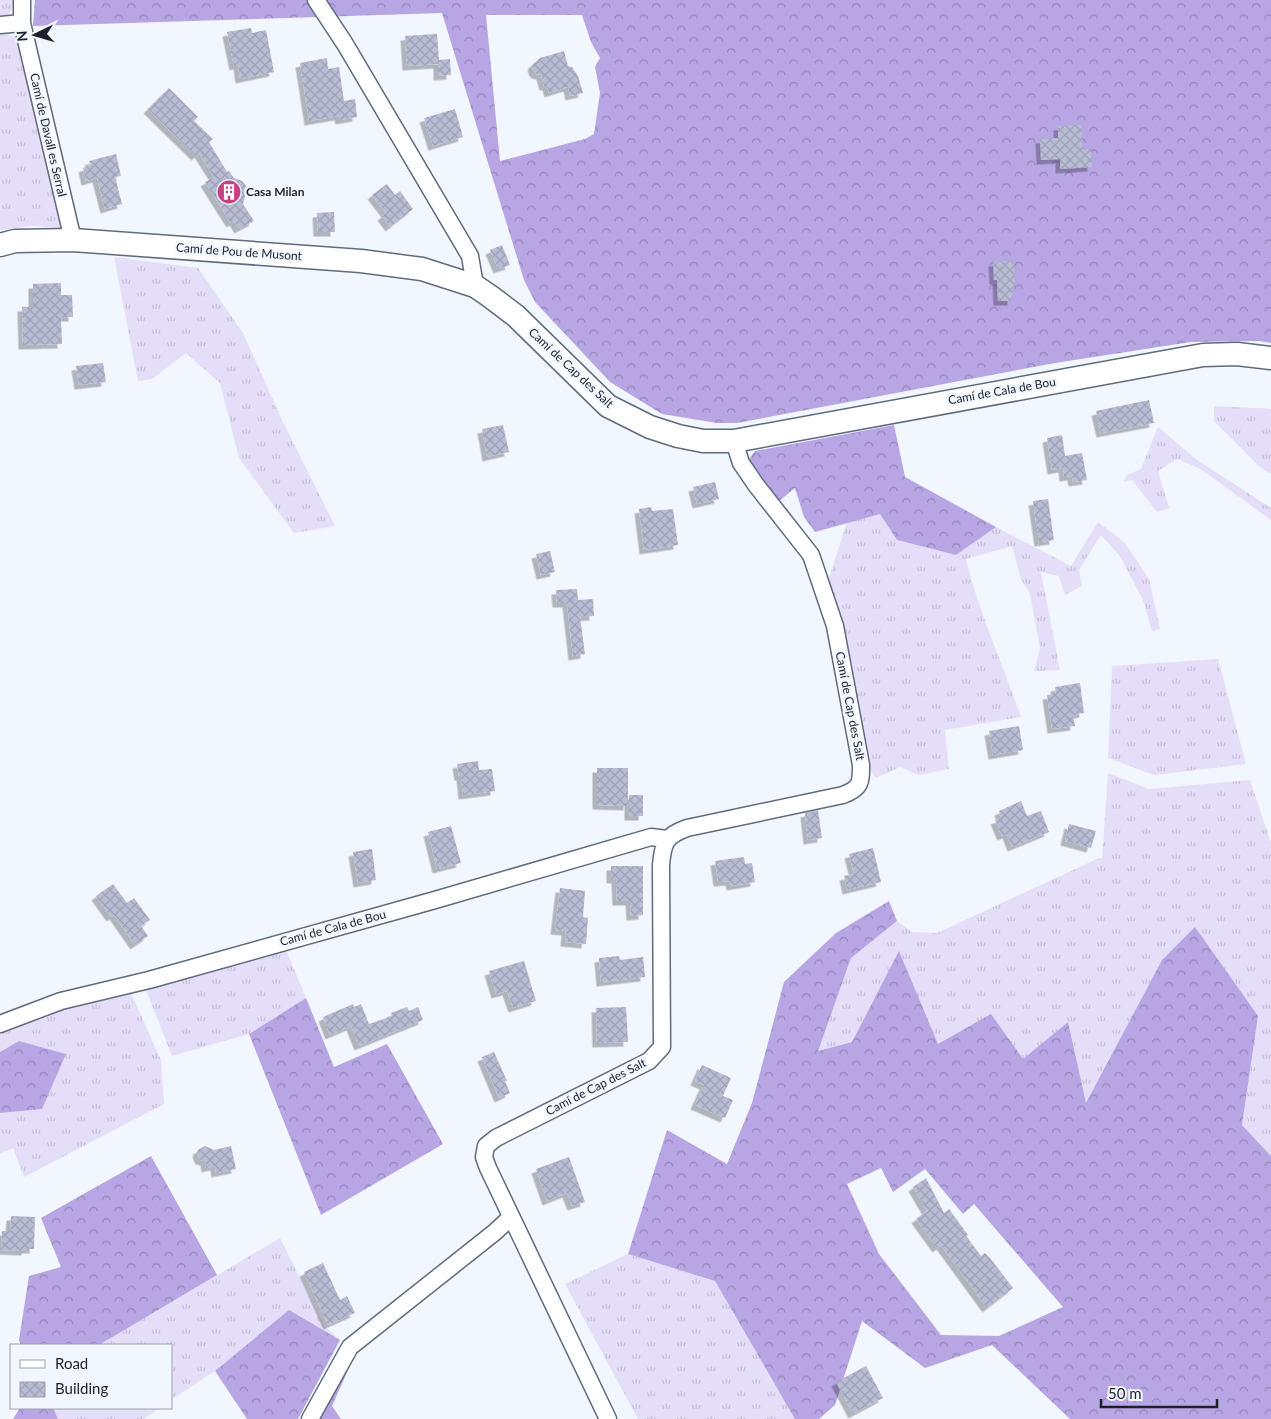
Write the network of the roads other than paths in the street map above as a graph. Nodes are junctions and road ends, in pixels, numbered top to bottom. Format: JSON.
{"nodes":[{"id":1,"x":22,"y":0,"type":"edge"},
{"id":2,"x":316,"y":0,"type":"edge"},
{"id":3,"x":22,"y":23,"type":"junction"},
{"id":4,"x":0,"y":25,"type":"edge"},
{"id":5,"x":73,"y":240,"type":"junction"},
{"id":6,"x":0,"y":245,"type":"edge"},
{"id":7,"x":475,"y":286,"type":"junction"},
{"id":8,"x":1271,"y":358,"type":"edge"},
{"id":9,"x":734,"y":441,"type":"junction"},
{"id":10,"x":667,"y":839,"type":"junction"},
{"id":11,"x":0,"y":1024,"type":"edge"},
{"id":12,"x":511,"y":1217,"type":"junction"},
{"id":13,"x":310,"y":1419,"type":"edge"},
{"id":14,"x":608,"y":1419,"type":"edge"}],
"edges":[{"from":1,"to":3,"type":"street","name":"Camí de Davall es Serral"},
{"from":2,"to":7,"type":"street"},
{"from":3,"to":4,"type":"street"},
{"from":3,"to":5,"type":"street","name":"Camí de Davall es Serral"},
{"from":5,"to":6,"type":"street","name":"Camí de Pou de Musont"},
{"from":5,"to":7,"type":"street","name":"Camí de Pou de Musont"},
{"from":7,"to":9,"type":"street","name":"Camí de Cap des Salt"},
{"from":8,"to":9,"type":"street","name":"Camí de Cala de Bou"},
{"from":9,"to":10,"type":"street","name":"Camí de Cap des Salt"},
{"from":10,"to":11,"type":"street","name":"Camí de Cala de Bou"},
{"from":10,"to":12,"type":"street","name":"Camí de Cap des Salt"},
{"from":12,"to":13,"type":"street"},
{"from":12,"to":14,"type":"street","name":"Camí de Cap des Salt"}]}
